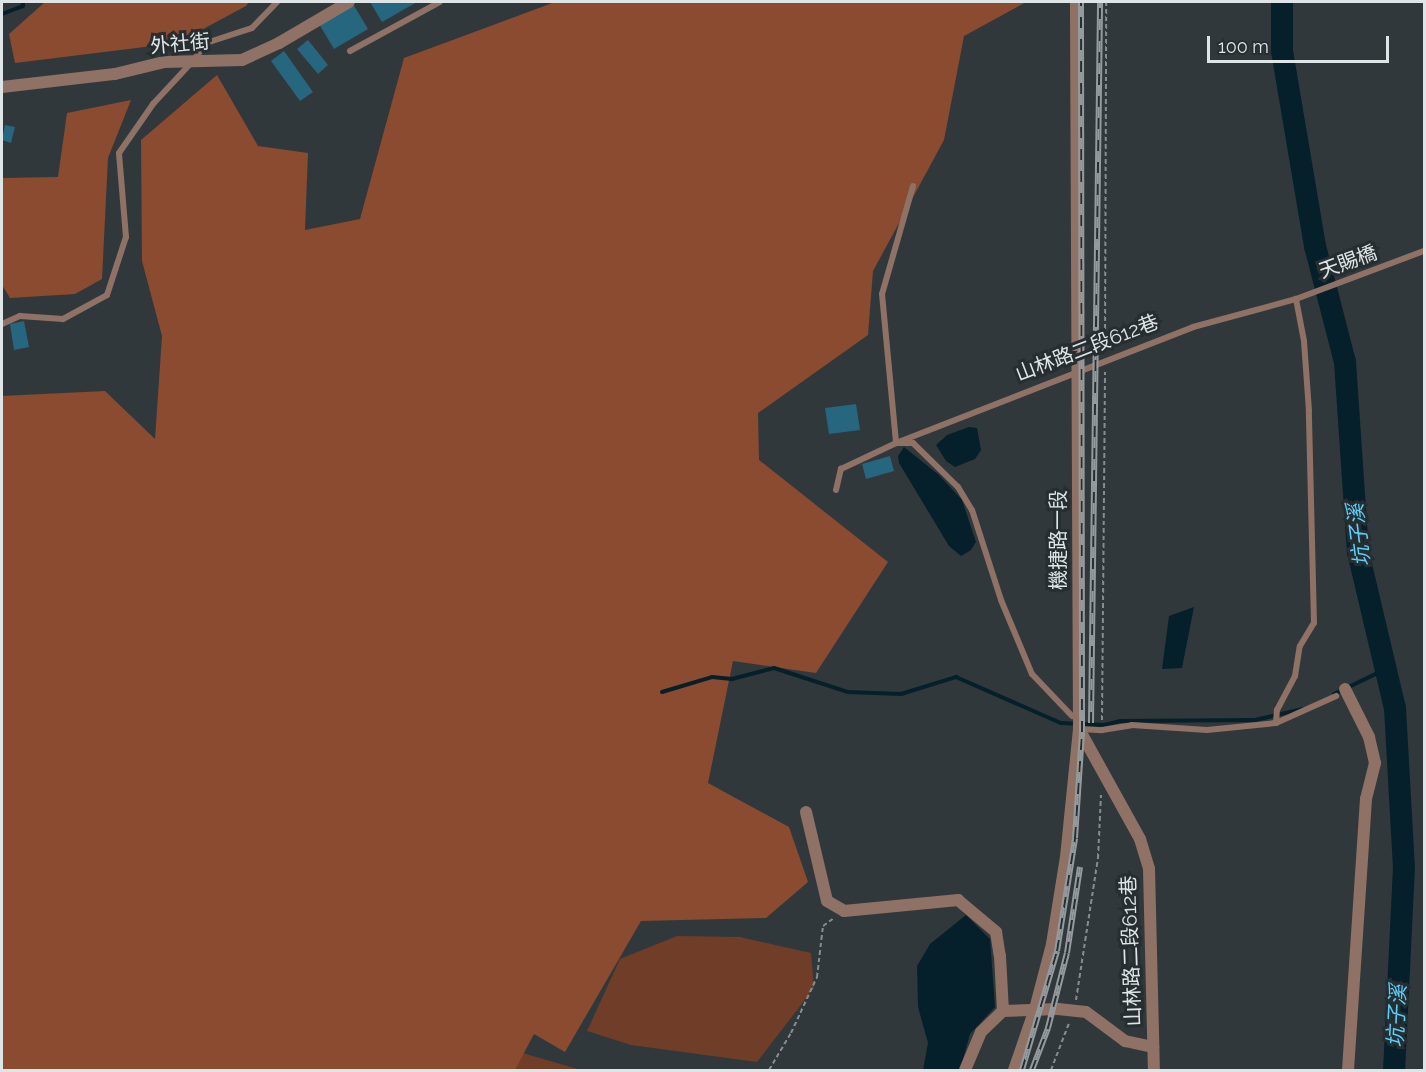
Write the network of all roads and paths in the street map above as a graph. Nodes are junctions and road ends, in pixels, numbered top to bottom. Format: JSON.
{"nodes":[{"id":1,"x":277,"y":2,"type":"edge"},
{"id":2,"x":349,"y":2,"type":"edge"},
{"id":3,"x":441,"y":2,"type":"edge"},
{"id":4,"x":1076,"y":2,"type":"edge"},
{"id":5,"x":350,"y":51,"type":"dead end"},
{"id":6,"x":193,"y":61,"type":"junction"},
{"id":7,"x":2,"y":87,"type":"edge"},
{"id":8,"x":913,"y":186,"type":"dead end"},
{"id":9,"x":1425,"y":250,"type":"edge"},
{"id":10,"x":1296,"y":299,"type":"junction"},
{"id":11,"x":2,"y":324,"type":"edge"},
{"id":12,"x":1077,"y":374,"type":"junction"},
{"id":13,"x":896,"y":443,"type":"junction"},
{"id":14,"x":836,"y":490,"type":"dead end"},
{"id":15,"x":1341,"y":693,"type":"joint"},
{"id":16,"x":1077,"y":723,"type":"junction"},
{"id":17,"x":1276,"y":723,"type":"junction"},
{"id":18,"x":1101,"y":793,"type":"dead end"},
{"id":19,"x":806,"y":812,"type":"dead end"},
{"id":20,"x":844,"y":911,"type":"junction"},
{"id":21,"x":1035,"y":1009,"type":"junction"},
{"id":22,"x":1003,"y":1011,"type":"junction"},
{"id":23,"x":1074,"y":1011,"type":"junction"},
{"id":24,"x":1153,"y":1047,"type":"junction"},
{"id":25,"x":769,"y":1071,"type":"edge"},
{"id":26,"x":966,"y":1071,"type":"edge"},
{"id":27,"x":1014,"y":1071,"type":"edge"},
{"id":28,"x":1051,"y":1071,"type":"edge"},
{"id":29,"x":1154,"y":1071,"type":"edge"},
{"id":30,"x":1348,"y":1071,"type":"edge"}],
"edges":[{"from":1,"to":6,"type":"lane"},
{"from":2,"to":6,"type":"street","name":"外社街"},
{"from":3,"to":5,"type":"lane"},
{"from":4,"to":12,"type":"street","name":"機捷路一段"},
{"from":6,"to":7,"type":"street","name":"外社街"},
{"from":6,"to":11,"type":"lane"},
{"from":8,"to":13,"type":"lane"},
{"from":9,"to":10,"type":"lane","name":"天賜橋"},
{"from":10,"to":12,"type":"lane","name":"山林路二段612巷"},
{"from":10,"to":17,"type":"lane"},
{"from":12,"to":13,"type":"lane","name":"山林路二段612巷"},
{"from":12,"to":16,"type":"street","name":"機捷路一段"},
{"from":13,"to":14,"type":"lane","name":"山林路二段612巷"},
{"from":13,"to":16,"type":"lane","name":"山林路二段612巷"},
{"from":15,"to":17,"type":"lane"},
{"from":15,"to":30,"type":"street"},
{"from":16,"to":17,"type":"lane"},
{"from":16,"to":21,"type":"street","name":"機捷路一段"},
{"from":16,"to":24,"type":"street","name":"山林路二段612巷"},
{"from":18,"to":23,"type":"path"},
{"from":19,"to":20,"type":"street"},
{"from":20,"to":22,"type":"street"},
{"from":20,"to":25,"type":"path"},
{"from":21,"to":22,"type":"street"},
{"from":21,"to":23,"type":"street"},
{"from":21,"to":27,"type":"street","name":"機捷路一段"},
{"from":22,"to":26,"type":"street"},
{"from":23,"to":24,"type":"street"},
{"from":23,"to":28,"type":"path"},
{"from":24,"to":29,"type":"street","name":"山林路二段612巷"}]}
